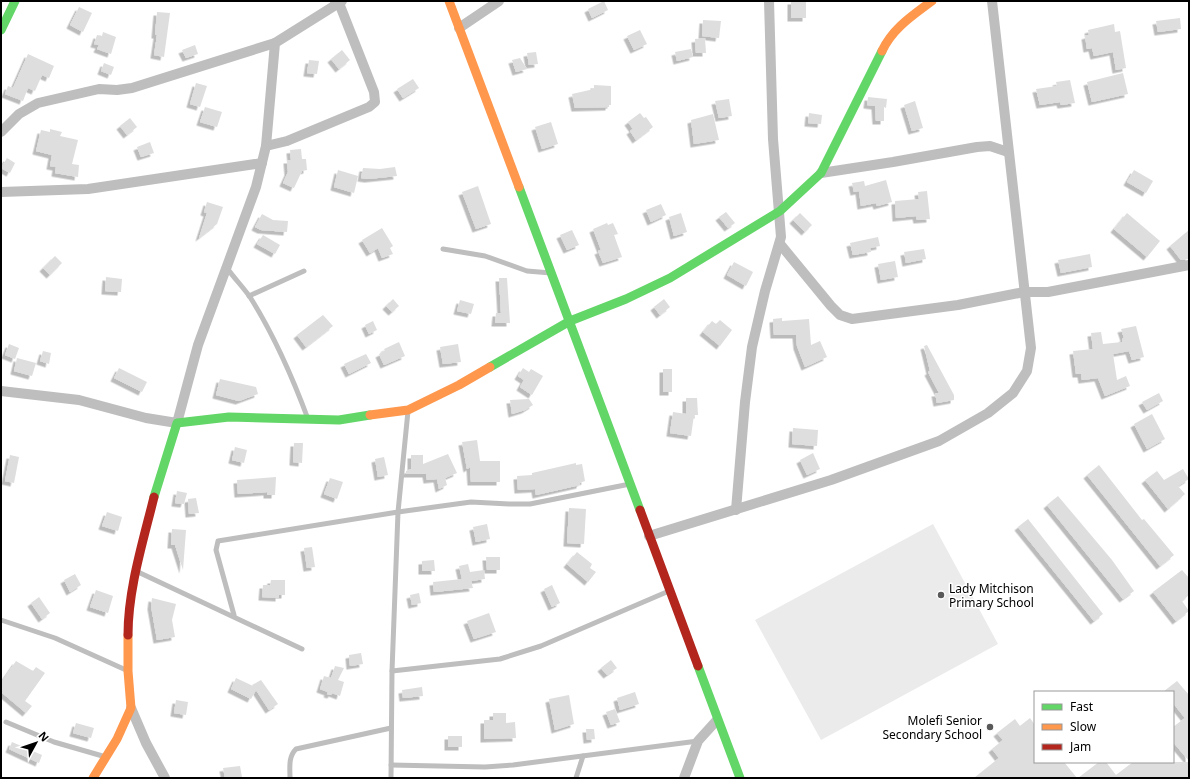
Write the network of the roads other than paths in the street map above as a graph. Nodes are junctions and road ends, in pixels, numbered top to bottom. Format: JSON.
{"nodes":[{"id":1,"x":16,"y":1,"type":"edge"},
{"id":2,"x":450,"y":1,"type":"edge"},
{"id":3,"x":499,"y":1,"type":"edge"},
{"id":4,"x":769,"y":1,"type":"edge"},
{"id":5,"x":932,"y":1,"type":"edge"},
{"id":6,"x":992,"y":1,"type":"edge"},
{"id":7,"x":339,"y":2,"type":"edge"},
{"id":8,"x":460,"y":28,"type":"junction"},
{"id":9,"x":1,"y":30,"type":"edge"},
{"id":10,"x":275,"y":42,"type":"junction"},
{"id":11,"x":1,"y":132,"type":"edge"},
{"id":12,"x":266,"y":146,"type":"junction"},
{"id":13,"x":1008,"y":152,"type":"junction"},
{"id":14,"x":262,"y":163,"type":"junction"},
{"id":15,"x":821,"y":173,"type":"junction"},
{"id":16,"x":1,"y":192,"type":"edge"},
{"id":17,"x":780,"y":211,"type":"junction"},
{"id":18,"x":780,"y":244,"type":"junction"},
{"id":19,"x":443,"y":249,"type":"dead end"},
{"id":20,"x":1189,"y":265,"type":"edge"},
{"id":21,"x":226,"y":267,"type":"junction"},
{"id":22,"x":304,"y":272,"type":"dead end"},
{"id":23,"x":552,"y":274,"type":"junction"},
{"id":24,"x":1024,"y":292,"type":"junction"},
{"id":25,"x":250,"y":296,"type":"junction"},
{"id":26,"x":570,"y":320,"type":"junction"},
{"id":27,"x":1,"y":391,"type":"edge"},
{"id":28,"x":408,"y":410,"type":"junction"},
{"id":29,"x":308,"y":420,"type":"junction"},
{"id":30,"x":177,"y":423,"type":"junction"},
{"id":31,"x":630,"y":484,"type":"junction"},
{"id":32,"x":736,"y":510,"type":"junction"},
{"id":33,"x":398,"y":512,"type":"junction"},
{"id":34,"x":649,"y":536,"type":"junction"},
{"id":35,"x":136,"y":571,"type":"junction"},
{"id":36,"x":670,"y":590,"type":"junction"},
{"id":37,"x":234,"y":616,"type":"junction"},
{"id":38,"x":1,"y":620,"type":"edge"},
{"id":39,"x":302,"y":649,"type":"dead end"},
{"id":40,"x":128,"y":670,"type":"junction"},
{"id":41,"x":392,"y":671,"type":"junction"},
{"id":42,"x":131,"y":708,"type":"junction"},
{"id":43,"x":718,"y":720,"type":"junction"},
{"id":44,"x":6,"y":722,"type":"dead end"},
{"id":45,"x":391,"y":728,"type":"junction"},
{"id":46,"x":698,"y":741,"type":"junction"},
{"id":47,"x":583,"y":756,"type":"junction"},
{"id":48,"x":106,"y":758,"type":"junction"},
{"id":49,"x":391,"y":765,"type":"junction"},
{"id":50,"x":93,"y":778,"type":"edge"},
{"id":51,"x":165,"y":778,"type":"edge"},
{"id":52,"x":290,"y":778,"type":"edge"},
{"id":53,"x":391,"y":778,"type":"edge"},
{"id":54,"x":576,"y":778,"type":"edge"},
{"id":55,"x":684,"y":778,"type":"edge"},
{"id":56,"x":740,"y":778,"type":"edge"}],
"edges":[{"from":1,"to":9,"type":"street"},
{"from":2,"to":8,"type":"street"},
{"from":3,"to":8,"type":"street"},
{"from":4,"to":17,"type":"street"},
{"from":5,"to":15,"type":"street"},
{"from":6,"to":13,"type":"street"},
{"from":7,"to":10,"type":"street"},
{"from":7,"to":12,"type":"street"},
{"from":8,"to":23,"type":"street"},
{"from":10,"to":11,"type":"street"},
{"from":10,"to":12,"type":"street"},
{"from":12,"to":14,"type":"street"},
{"from":13,"to":15,"type":"street"},
{"from":13,"to":24,"type":"street"},
{"from":14,"to":16,"type":"street"},
{"from":14,"to":21,"type":"street"},
{"from":15,"to":17,"type":"street"},
{"from":17,"to":18,"type":"street"},
{"from":17,"to":26,"type":"street"},
{"from":18,"to":24,"type":"street"},
{"from":18,"to":32,"type":"street"},
{"from":19,"to":23,"type":"lane"},
{"from":20,"to":24,"type":"street"},
{"from":21,"to":25,"type":"lane"},
{"from":21,"to":30,"type":"street"},
{"from":22,"to":25,"type":"lane"},
{"from":23,"to":26,"type":"street"},
{"from":24,"to":32,"type":"street"},
{"from":25,"to":29,"type":"lane"},
{"from":26,"to":28,"type":"street"},
{"from":26,"to":31,"type":"street"},
{"from":27,"to":30,"type":"street"},
{"from":28,"to":29,"type":"street"},
{"from":28,"to":33,"type":"lane"},
{"from":29,"to":30,"type":"street"},
{"from":30,"to":35,"type":"street"},
{"from":31,"to":33,"type":"lane"},
{"from":31,"to":34,"type":"street"},
{"from":32,"to":34,"type":"street"},
{"from":33,"to":37,"type":"lane"},
{"from":33,"to":41,"type":"lane"},
{"from":34,"to":36,"type":"street"},
{"from":35,"to":37,"type":"lane"},
{"from":35,"to":40,"type":"street"},
{"from":36,"to":41,"type":"lane"},
{"from":36,"to":43,"type":"street"},
{"from":37,"to":39,"type":"lane"},
{"from":38,"to":40,"type":"lane"},
{"from":40,"to":42,"type":"street"},
{"from":41,"to":45,"type":"lane"},
{"from":42,"to":48,"type":"street"},
{"from":42,"to":51,"type":"street"},
{"from":43,"to":46,"type":"street"},
{"from":43,"to":56,"type":"street"},
{"from":44,"to":48,"type":"lane"},
{"from":45,"to":49,"type":"lane"},
{"from":45,"to":52,"type":"lane"},
{"from":46,"to":47,"type":"lane"},
{"from":46,"to":55,"type":"street"},
{"from":47,"to":49,"type":"lane"},
{"from":47,"to":54,"type":"lane"},
{"from":48,"to":50,"type":"street"},
{"from":49,"to":53,"type":"lane"}]}
